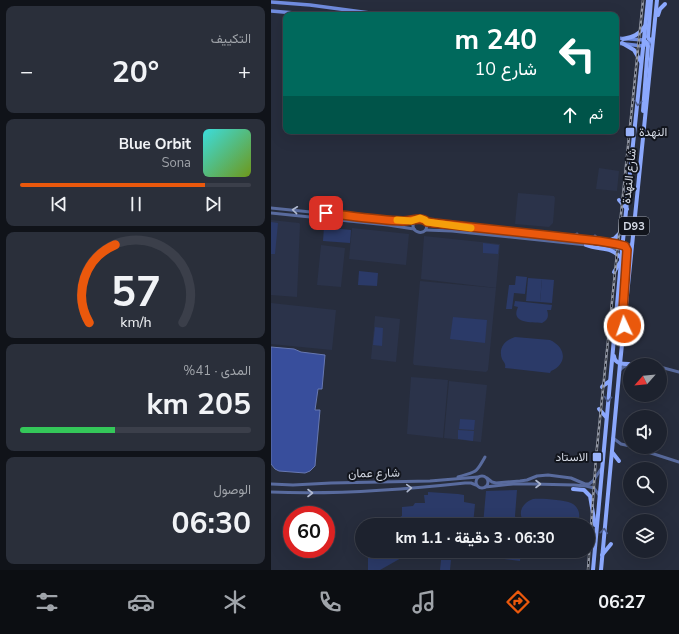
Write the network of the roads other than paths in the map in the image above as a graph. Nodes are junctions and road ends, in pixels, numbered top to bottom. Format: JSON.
{"nodes":[{"id":1,"x":650,"y":0,"type":"edge"},
{"id":2,"x":657,"y":0,"type":"edge"},
{"id":3,"x":271,"y":2,"type":"edge"},
{"id":4,"x":665,"y":4,"type":"dead end"},
{"id":5,"x":271,"y":11,"type":"edge"},
{"id":6,"x":283,"y":12,"type":"edge"},
{"id":7,"x":363,"y":12,"type":"edge"},
{"id":8,"x":655,"y":19,"type":"junction"},
{"id":9,"x":646,"y":24,"type":"junction"},
{"id":10,"x":652,"y":38,"type":"junction"},
{"id":11,"x":619,"y":39,"type":"edge"},
{"id":12,"x":644,"y":40,"type":"junction"},
{"id":13,"x":623,"y":41,"type":"junction"},
{"id":14,"x":619,"y":42,"type":"edge"},
{"id":15,"x":646,"y":45,"type":"junction"},
{"id":16,"x":642,"y":64,"type":"junction"},
{"id":17,"x":644,"y":121,"type":"junction"},
{"id":18,"x":619,"y":200,"type":"dead end"},
{"id":19,"x":271,"y":208,"type":"edge"},
{"id":20,"x":627,"y":209,"type":"junction"},
{"id":21,"x":271,"y":213,"type":"edge"},
{"id":22,"x":416,"y":220,"type":"junction"},
{"id":23,"x":427,"y":222,"type":"junction"},
{"id":24,"x":625,"y":228,"type":"junction"},
{"id":25,"x":414,"y":229,"type":"junction"},
{"id":26,"x":426,"y":230,"type":"junction"},
{"id":27,"x":577,"y":234,"type":"dead end"},
{"id":28,"x":595,"y":236,"type":"dead end"},
{"id":29,"x":570,"y":239,"type":"junction"},
{"id":30,"x":599,"y":241,"type":"junction"},
{"id":31,"x":605,"y":242,"type":"junction"},
{"id":32,"x":632,"y":242,"type":"junction"},
{"id":33,"x":586,"y":245,"type":"junction"},
{"id":34,"x":622,"y":247,"type":"junction"},
{"id":35,"x":622,"y":260,"type":"junction"},
{"id":36,"x":614,"y":272,"type":"dead end"},
{"id":37,"x":617,"y":312,"type":"junction"},
{"id":38,"x":624,"y":326,"type":"junction"},
{"id":39,"x":621,"y":357,"type":"junction"},
{"id":40,"x":623,"y":360,"type":"edge"},
{"id":41,"x":620,"y":364,"type":"junction"},
{"id":42,"x":623,"y":367,"type":"edge"},
{"id":43,"x":667,"y":369,"type":"edge"},
{"id":44,"x":619,"y":370,"type":"junction"},
{"id":45,"x":679,"y":372,"type":"edge"},
{"id":46,"x":610,"y":380,"type":"junction"},
{"id":47,"x":602,"y":387,"type":"dead end"},
{"id":48,"x":599,"y":409,"type":"dead end"},
{"id":49,"x":606,"y":417,"type":"junction"},
{"id":50,"x":613,"y":438,"type":"junction"},
{"id":51,"x":621,"y":444,"type":"joint"},
{"id":52,"x":612,"y":449,"type":"junction"},
{"id":53,"x":653,"y":454,"type":"edge"},
{"id":54,"x":485,"y":457,"type":"dead end"},
{"id":55,"x":619,"y":461,"type":"dead end"},
{"id":56,"x":679,"y":462,"type":"edge"},
{"id":57,"x":601,"y":469,"type":"junction"},
{"id":58,"x":478,"y":477,"type":"junction"},
{"id":59,"x":453,"y":478,"type":"junction"},
{"id":60,"x":487,"y":478,"type":"junction"},
{"id":61,"x":271,"y":484,"type":"edge"},
{"id":62,"x":476,"y":485,"type":"junction"},
{"id":63,"x":485,"y":487,"type":"junction"},
{"id":64,"x":573,"y":489,"type":"dead end"},
{"id":65,"x":271,"y":492,"type":"edge"},
{"id":66,"x":599,"y":495,"type":"junction"},
{"id":67,"x":596,"y":528,"type":"junction"},
{"id":68,"x":611,"y":544,"type":"dead end"},
{"id":69,"x":602,"y":556,"type":"junction"},
{"id":70,"x":593,"y":570,"type":"edge"},
{"id":71,"x":601,"y":570,"type":"edge"}],
"edges":[{"from":1,"to":9,"type":"main road"},
{"from":1,"to":10,"type":"main road"},
{"from":2,"to":8,"type":"main road","name":"شارع النهدة","number":"D93"},
{"from":3,"to":7,"type":"main road"},
{"from":4,"to":8,"type":"main road"},
{"from":5,"to":6,"type":"main road"},
{"from":8,"to":10,"type":"main road","name":"شارع النهدة","number":"D93"},
{"from":9,"to":12,"type":"main road"},
{"from":9,"to":13,"type":"main road"},
{"from":10,"to":15,"type":"main road"},
{"from":10,"to":17,"type":"main road","name":"شارع النهدة","number":"D93"},
{"from":11,"to":13,"type":"main road"},
{"from":12,"to":13,"type":"main road"},
{"from":12,"to":15,"type":"main road"},
{"from":13,"to":14,"type":"main road"},
{"from":13,"to":15,"type":"main road"},
{"from":13,"to":16,"type":"main road"},
{"from":15,"to":16,"type":"main road","name":"شارع النهدة","number":"D93"},
{"from":15,"to":17,"type":"main road"},
{"from":16,"to":20,"type":"main road","name":"شارع النهدة","number":"D93","one_way":true},
{"from":17,"to":32,"type":"main road","name":"شارع النهدة","number":"D93"},
{"from":18,"to":20,"type":"main road"},
{"from":22,"to":19,"type":"street","one_way":true},
{"from":20,"to":24,"type":"main road","name":"شارع النهدة","number":"D93"},
{"from":21,"to":25,"type":"street"},
{"from":22,"to":23,"type":"street"},
{"from":22,"to":25,"type":"street"},
{"from":23,"to":26,"type":"street"},
{"from":23,"to":29,"type":"street"},
{"from":24,"to":31,"type":"main road"},
{"from":24,"to":34,"type":"main road","name":"شارع النهدة","number":"D93"},
{"from":25,"to":26,"type":"street"},
{"from":26,"to":33,"type":"street"},
{"from":27,"to":29,"type":"street"},
{"from":28,"to":30,"type":"street"},
{"from":29,"to":30,"type":"street"},
{"from":30,"to":31,"type":"street"},
{"from":31,"to":34,"type":"street"},
{"from":32,"to":34,"type":"street"},
{"from":32,"to":38,"type":"main road","name":"شارع النهدة","number":"D93"},
{"from":33,"to":34,"type":"street"},
{"from":33,"to":35,"type":"main road"},
{"from":34,"to":35,"type":"main road","name":"شارع النهدة","number":"D93"},
{"from":34,"to":38,"type":"main road"},
{"from":35,"to":36,"type":"main road"},
{"from":35,"to":37,"type":"main road","name":"شارع النهدة","number":"D93"},
{"from":37,"to":41,"type":"main road"},
{"from":37,"to":46,"type":"main road","name":"شارع النهدة","number":"D93"},
{"from":38,"to":39,"type":"main road","name":"شارع النهدة","number":"D93"},
{"from":39,"to":40,"type":"street"},
{"from":39,"to":41,"type":"main road","name":"شارع النهدة","number":"D93"},
{"from":41,"to":44,"type":"main road","name":"شارع النهدة","number":"D93"},
{"from":42,"to":44,"type":"street"},
{"from":43,"to":45,"type":"street"},
{"from":44,"to":50,"type":"main road","name":"شارع النهدة","number":"D93"},
{"from":46,"to":47,"type":"main road"},
{"from":46,"to":49,"type":"main road","name":"شارع النهدة","number":"D93","one_way":true},
{"from":48,"to":49,"type":"main road"},
{"from":49,"to":57,"type":"main road","name":"شارع النهدة","number":"D93"},
{"from":50,"to":51,"type":"street"},
{"from":50,"to":52,"type":"main road","name":"شارع النهدة","number":"D93"},
{"from":51,"to":52,"type":"street"},
{"from":52,"to":55,"type":"main road"},
{"from":69,"to":52,"type":"main road","name":"شارع النهدة","number":"D93","one_way":true},
{"from":53,"to":56,"type":"street"},
{"from":54,"to":59,"type":"street"},
{"from":57,"to":60,"type":"street"},
{"from":57,"to":66,"type":"main road","name":"شارع النهدة","number":"D93"},
{"from":58,"to":59,"type":"street","name":"شارع عمان"},
{"from":58,"to":60,"type":"street"},
{"from":58,"to":62,"type":"street"},
{"from":59,"to":61,"type":"street","name":"شارع عمان"},
{"from":60,"to":63,"type":"street"},
{"from":62,"to":63,"type":"street"},
{"from":65,"to":62,"type":"street","name":"شارع عمان","one_way":true},
{"from":63,"to":66,"type":"street","one_way":true},
{"from":64,"to":67,"type":"main road"},
{"from":66,"to":67,"type":"main road","name":"شارع النهدة","number":"D93"},
{"from":67,"to":70,"type":"main road","name":"شارع النهدة","number":"D93"},
{"from":68,"to":69,"type":"main road"},
{"from":69,"to":71,"type":"main road","name":"شارع النهدة","number":"D93"}]}
